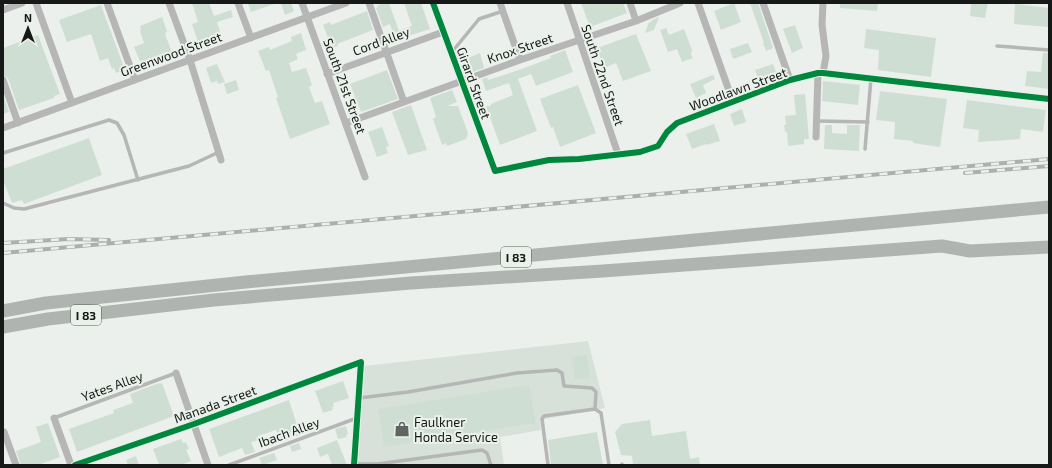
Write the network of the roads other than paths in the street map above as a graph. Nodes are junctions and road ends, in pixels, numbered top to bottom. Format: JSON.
{"nodes":[{"id":1,"x":22,"y":3,"type":"edge"},
{"id":2,"x":36,"y":3,"type":"edge"},
{"id":3,"x":107,"y":3,"type":"edge"},
{"id":4,"x":169,"y":3,"type":"edge"},
{"id":5,"x":238,"y":3,"type":"edge"},
{"id":6,"x":302,"y":3,"type":"edge"},
{"id":7,"x":346,"y":3,"type":"edge"},
{"id":8,"x":369,"y":3,"type":"edge"},
{"id":9,"x":433,"y":3,"type":"edge"},
{"id":10,"x":500,"y":3,"type":"edge"},
{"id":11,"x":566,"y":3,"type":"edge"},
{"id":12,"x":630,"y":3,"type":"edge"},
{"id":13,"x":680,"y":3,"type":"edge"},
{"id":14,"x":698,"y":3,"type":"edge"},
{"id":15,"x":763,"y":3,"type":"edge"},
{"id":16,"x":823,"y":3,"type":"edge"},
{"id":17,"x":3,"y":10,"type":"edge"},
{"id":18,"x":502,"y":11,"type":"junction"},
{"id":19,"x":307,"y":17,"type":"junction"},
{"id":20,"x":636,"y":21,"type":"junction"},
{"id":21,"x":443,"y":32,"type":"junction"},
{"id":22,"x":251,"y":38,"type":"junction"},
{"id":23,"x":579,"y":41,"type":"junction"},
{"id":24,"x":997,"y":46,"type":"dead end"},
{"id":25,"x":1049,"y":50,"type":"edge"},
{"id":26,"x":386,"y":52,"type":"junction"},
{"id":27,"x":451,"y":53,"type":"junction"},
{"id":28,"x":190,"y":60,"type":"junction"},
{"id":29,"x":520,"y":60,"type":"junction"},
{"id":30,"x":820,"y":73,"type":"junction"},
{"id":31,"x":328,"y":74,"type":"junction"},
{"id":32,"x":871,"y":78,"type":"junction"},
{"id":33,"x":3,"y":80,"type":"edge"},
{"id":34,"x":134,"y":80,"type":"junction"},
{"id":35,"x":790,"y":80,"type":"junction"},
{"id":36,"x":462,"y":82,"type":"junction"},
{"id":37,"x":1049,"y":99,"type":"edge"},
{"id":38,"x":404,"y":102,"type":"junction"},
{"id":39,"x":733,"y":102,"type":"junction"},
{"id":40,"x":72,"y":103,"type":"junction"},
{"id":41,"x":815,"y":121,"type":"junction"},
{"id":42,"x":868,"y":122,"type":"junction"},
{"id":43,"x":18,"y":123,"type":"junction"},
{"id":44,"x":346,"y":123,"type":"junction"},
{"id":45,"x":3,"y":128,"type":"edge"},
{"id":46,"x":816,"y":136,"type":"dead end"},
{"id":47,"x":865,"y":149,"type":"dead end"},
{"id":48,"x":219,"y":152,"type":"junction"},
{"id":49,"x":3,"y":153,"type":"edge"},
{"id":50,"x":618,"y":154,"type":"junction"},
{"id":51,"x":221,"y":160,"type":"dead end"},
{"id":52,"x":495,"y":171,"type":"joint"},
{"id":53,"x":365,"y":177,"type":"dead end"},
{"id":54,"x":138,"y":180,"type":"junction"},
{"id":55,"x":3,"y":203,"type":"edge"},
{"id":56,"x":1049,"y":207,"type":"edge"},
{"id":57,"x":1049,"y":247,"type":"edge"},
{"id":58,"x":3,"y":311,"type":"edge"},
{"id":59,"x":3,"y":327,"type":"edge"},
{"id":60,"x":176,"y":373,"type":"joint"},
{"id":61,"x":358,"y":398,"type":"junction"},
{"id":62,"x":594,"y":409,"type":"junction"},
{"id":63,"x":54,"y":418,"type":"joint"},
{"id":64,"x":357,"y":418,"type":"junction"},
{"id":65,"x":194,"y":424,"type":"junction"},
{"id":66,"x":4,"y":432,"type":"dead end"},
{"id":67,"x":354,"y":464,"type":"edge"},
{"id":68,"x":16,"y":465,"type":"edge"},
{"id":69,"x":71,"y":465,"type":"edge"},
{"id":70,"x":75,"y":465,"type":"edge"},
{"id":71,"x":208,"y":465,"type":"edge"},
{"id":72,"x":229,"y":465,"type":"edge"},
{"id":73,"x":377,"y":465,"type":"edge"},
{"id":74,"x":491,"y":465,"type":"edge"},
{"id":75,"x":548,"y":465,"type":"edge"},
{"id":76,"x":608,"y":465,"type":"edge"}],
"edges":[{"from":1,"to":17,"type":"street"},
{"from":2,"to":40,"type":"street"},
{"from":3,"to":34,"type":"street"},
{"from":4,"to":28,"type":"street"},
{"from":5,"to":22,"type":"street"},
{"from":6,"to":19,"type":"street","name":"South 21st Street"},
{"from":7,"to":19,"type":"street","name":"Greenwood Street"},
{"from":8,"to":26,"type":"street"},
{"from":9,"to":21,"type":"street","name":"Girard Street"},
{"from":10,"to":18,"type":"street"},
{"from":11,"to":23,"type":"street","name":"South 22nd Street"},
{"from":12,"to":20,"type":"street"},
{"from":13,"to":20,"type":"street","name":"Knox Street"},
{"from":14,"to":39,"type":"street"},
{"from":15,"to":35,"type":"street"},
{"from":16,"to":30,"type":"street"},
{"from":18,"to":27,"type":"lane"},
{"from":18,"to":29,"type":"street"},
{"from":19,"to":22,"type":"street","name":"Greenwood Street"},
{"from":19,"to":31,"type":"street","name":"South 21st Street"},
{"from":20,"to":23,"type":"street","name":"Knox Street"},
{"from":21,"to":26,"type":"street","name":"Cord Alley"},
{"from":21,"to":27,"type":"street","name":"Girard Street"},
{"from":22,"to":28,"type":"street","name":"Greenwood Street"},
{"from":23,"to":29,"type":"street","name":"Knox Street"},
{"from":23,"to":50,"type":"street","name":"South 22nd Street"},
{"from":24,"to":25,"type":"lane"},
{"from":26,"to":31,"type":"street","name":"Cord Alley"},
{"from":26,"to":38,"type":"street"},
{"from":27,"to":36,"type":"street","name":"Girard Street"},
{"from":28,"to":34,"type":"street","name":"Greenwood Street"},
{"from":28,"to":48,"type":"street"},
{"from":29,"to":36,"type":"street","name":"Knox Street"},
{"from":30,"to":32,"type":"street","name":"Woodlawn Street"},
{"from":30,"to":35,"type":"street","name":"Woodlawn Street"},
{"from":30,"to":41,"type":"street"},
{"from":31,"to":44,"type":"street","name":"South 21st Street"},
{"from":32,"to":37,"type":"street","name":"Woodlawn Street"},
{"from":32,"to":42,"type":"lane"},
{"from":33,"to":43,"type":"street"},
{"from":34,"to":40,"type":"street","name":"Greenwood Street"},
{"from":35,"to":39,"type":"street","name":"Woodlawn Street"},
{"from":36,"to":38,"type":"street","name":"Knox Street"},
{"from":36,"to":52,"type":"street","name":"Girard Street"},
{"from":38,"to":44,"type":"street","name":"Knox Street"},
{"from":39,"to":50,"type":"street","name":"Woodlawn Street"},
{"from":40,"to":43,"type":"street","name":"Greenwood Street"},
{"from":41,"to":42,"type":"lane"},
{"from":41,"to":46,"type":"street"},
{"from":42,"to":47,"type":"lane"},
{"from":43,"to":45,"type":"street","name":"Greenwood Street"},
{"from":44,"to":53,"type":"street","name":"South 21st Street"},
{"from":48,"to":51,"type":"street"},
{"from":48,"to":54,"type":"lane"},
{"from":49,"to":54,"type":"lane"},
{"from":50,"to":52,"type":"street","name":"Woodlawn Street"},
{"from":54,"to":55,"type":"lane"},
{"from":56,"to":58,"type":"highway","number":"I 83"},
{"from":57,"to":59,"type":"highway","number":"I 83"},
{"from":60,"to":63,"type":"lane","name":"Yates Alley"},
{"from":60,"to":65,"type":"street"},
{"from":61,"to":62,"type":"lane"},
{"from":61,"to":64,"type":"street"},
{"from":61,"to":65,"type":"street","name":"Manada Street"},
{"from":62,"to":75,"type":"lane"},
{"from":62,"to":76,"type":"lane"},
{"from":63,"to":69,"type":"street"},
{"from":64,"to":67,"type":"street"},
{"from":64,"to":72,"type":"lane","name":"Ibach Alley"},
{"from":65,"to":70,"type":"street","name":"Manada Street"},
{"from":65,"to":71,"type":"street"},
{"from":66,"to":68,"type":"street"},
{"from":67,"to":73,"type":"lane"},
{"from":73,"to":74,"type":"lane"}]}
